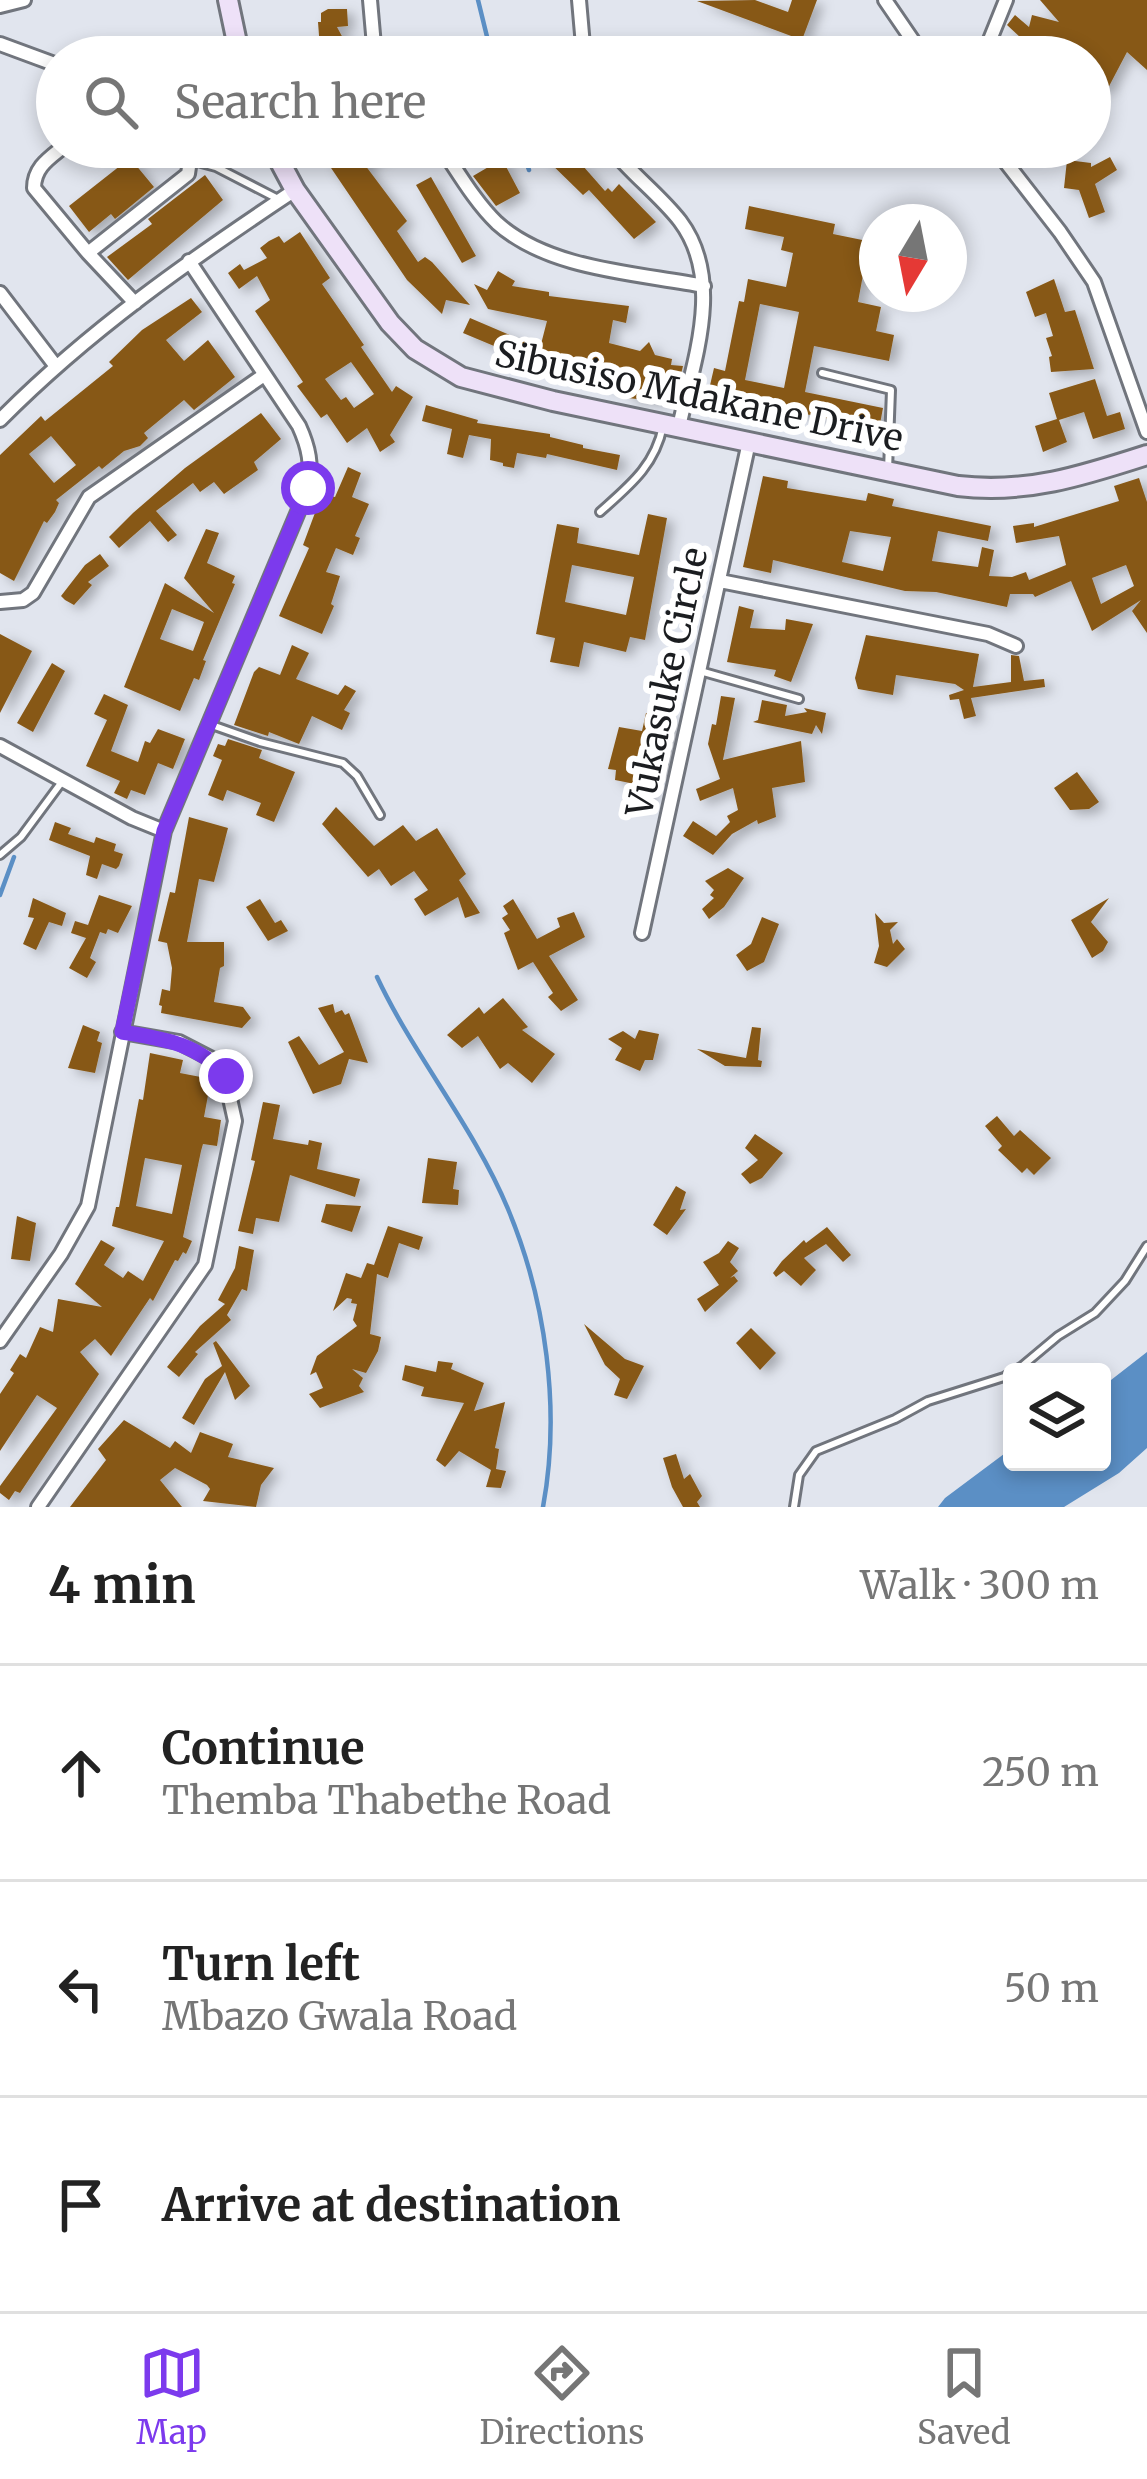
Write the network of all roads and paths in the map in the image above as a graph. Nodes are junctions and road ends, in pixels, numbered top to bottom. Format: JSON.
{"nodes":[{"id":1,"x":24,"y":0,"type":"edge"},
{"id":2,"x":228,"y":0,"type":"edge"},
{"id":3,"x":370,"y":0,"type":"edge"},
{"id":4,"x":579,"y":0,"type":"edge"},
{"id":5,"x":885,"y":0,"type":"edge"},
{"id":6,"x":1003,"y":2,"type":"edge"},
{"id":7,"x":0,"y":7,"type":"edge"},
{"id":8,"x":236,"y":36,"type":"edge"},
{"id":9,"x":369,"y":36,"type":"edge"},
{"id":10,"x":582,"y":36,"type":"edge"},
{"id":11,"x":910,"y":36,"type":"edge"},
{"id":12,"x":990,"y":36,"type":"edge"},
{"id":13,"x":0,"y":44,"type":"edge"},
{"id":14,"x":36,"y":57,"type":"edge"},
{"id":15,"x":40,"y":168,"type":"edge"},
{"id":16,"x":189,"y":168,"type":"edge"},
{"id":17,"x":219,"y":168,"type":"edge"},
{"id":18,"x":279,"y":168,"type":"edge"},
{"id":19,"x":455,"y":168,"type":"edge"},
{"id":20,"x":629,"y":168,"type":"edge"},
{"id":21,"x":1010,"y":168,"type":"edge"},
{"id":22,"x":287,"y":195,"type":"junction"},
{"id":23,"x":88,"y":253,"type":"junction"},
{"id":24,"x":189,"y":261,"type":"junction"},
{"id":25,"x":704,"y":286,"type":"junction"},
{"id":26,"x":0,"y":293,"type":"edge"},
{"id":27,"x":135,"y":303,"type":"junction"},
{"id":28,"x":55,"y":365,"type":"junction"},
{"id":29,"x":822,"y":373,"type":"dead end"},
{"id":30,"x":264,"y":375,"type":"junction"},
{"id":31,"x":0,"y":420,"type":"edge"},
{"id":32,"x":671,"y":426,"type":"junction"},
{"id":33,"x":1147,"y":432,"type":"edge"},
{"id":34,"x":748,"y":442,"type":"junction"},
{"id":35,"x":1147,"y":456,"type":"edge"},
{"id":36,"x":888,"y":471,"type":"junction"},
{"id":37,"x":600,"y":512,"type":"dead end"},
{"id":38,"x":720,"y":580,"type":"junction"},
{"id":39,"x":0,"y":602,"type":"edge"},
{"id":40,"x":1016,"y":646,"type":"dead end"},
{"id":41,"x":700,"y":671,"type":"junction"},
{"id":42,"x":799,"y":699,"type":"dead end"},
{"id":43,"x":209,"y":724,"type":"junction"},
{"id":44,"x":0,"y":746,"type":"edge"},
{"id":45,"x":63,"y":780,"type":"junction"},
{"id":46,"x":380,"y":814,"type":"dead end"},
{"id":47,"x":164,"y":831,"type":"junction"},
{"id":48,"x":0,"y":855,"type":"edge"},
{"id":49,"x":642,"y":934,"type":"dead end"},
{"id":50,"x":122,"y":1032,"type":"junction"},
{"id":51,"x":1147,"y":1246,"type":"edge"},
{"id":52,"x":0,"y":1341,"type":"edge"},
{"id":53,"x":38,"y":1507,"type":"edge"},
{"id":54,"x":794,"y":1507,"type":"edge"}],
"edges":[{"from":1,"to":7,"type":"street"},
{"from":2,"to":8,"type":"street"},
{"from":3,"to":9,"type":"street"},
{"from":4,"to":10,"type":"street"},
{"from":5,"to":11,"type":"street"},
{"from":6,"to":12,"type":"street"},
{"from":13,"to":14,"type":"street"},
{"from":15,"to":23,"type":"street"},
{"from":16,"to":23,"type":"street"},
{"from":17,"to":22,"type":"lane"},
{"from":18,"to":22,"type":"street","name":"Sibusiso Mdakane Drive"},
{"from":19,"to":25,"type":"street"},
{"from":20,"to":25,"type":"street"},
{"from":21,"to":33,"type":"street"},
{"from":22,"to":24,"type":"street"},
{"from":22,"to":32,"type":"street","name":"Sibusiso Mdakane Drive"},
{"from":23,"to":27,"type":"street"},
{"from":24,"to":27,"type":"street"},
{"from":24,"to":30,"type":"street"},
{"from":25,"to":32,"type":"street"},
{"from":26,"to":28,"type":"street"},
{"from":27,"to":28,"type":"street"},
{"from":28,"to":31,"type":"street"},
{"from":29,"to":36,"type":"lane"},
{"from":30,"to":39,"type":"street"},
{"from":30,"to":43,"type":"street"},
{"from":32,"to":34,"type":"street","name":"Sibusiso Mdakane Drive"},
{"from":32,"to":37,"type":"lane"},
{"from":34,"to":36,"type":"street","name":"Sibusiso Mdakane Drive"},
{"from":34,"to":38,"type":"street","name":"Vukasuke Circle"},
{"from":35,"to":36,"type":"street","name":"Sibusiso Mdakane Drive"},
{"from":38,"to":40,"type":"street"},
{"from":38,"to":41,"type":"street","name":"Vukasuke Circle"},
{"from":41,"to":42,"type":"lane"},
{"from":41,"to":49,"type":"street","name":"Vukasuke Circle"},
{"from":43,"to":46,"type":"lane"},
{"from":43,"to":47,"type":"street"},
{"from":44,"to":45,"type":"street"},
{"from":45,"to":47,"type":"street"},
{"from":45,"to":48,"type":"lane"},
{"from":47,"to":50,"type":"street"},
{"from":50,"to":52,"type":"street"},
{"from":50,"to":53,"type":"street"},
{"from":51,"to":54,"type":"lane"}]}
